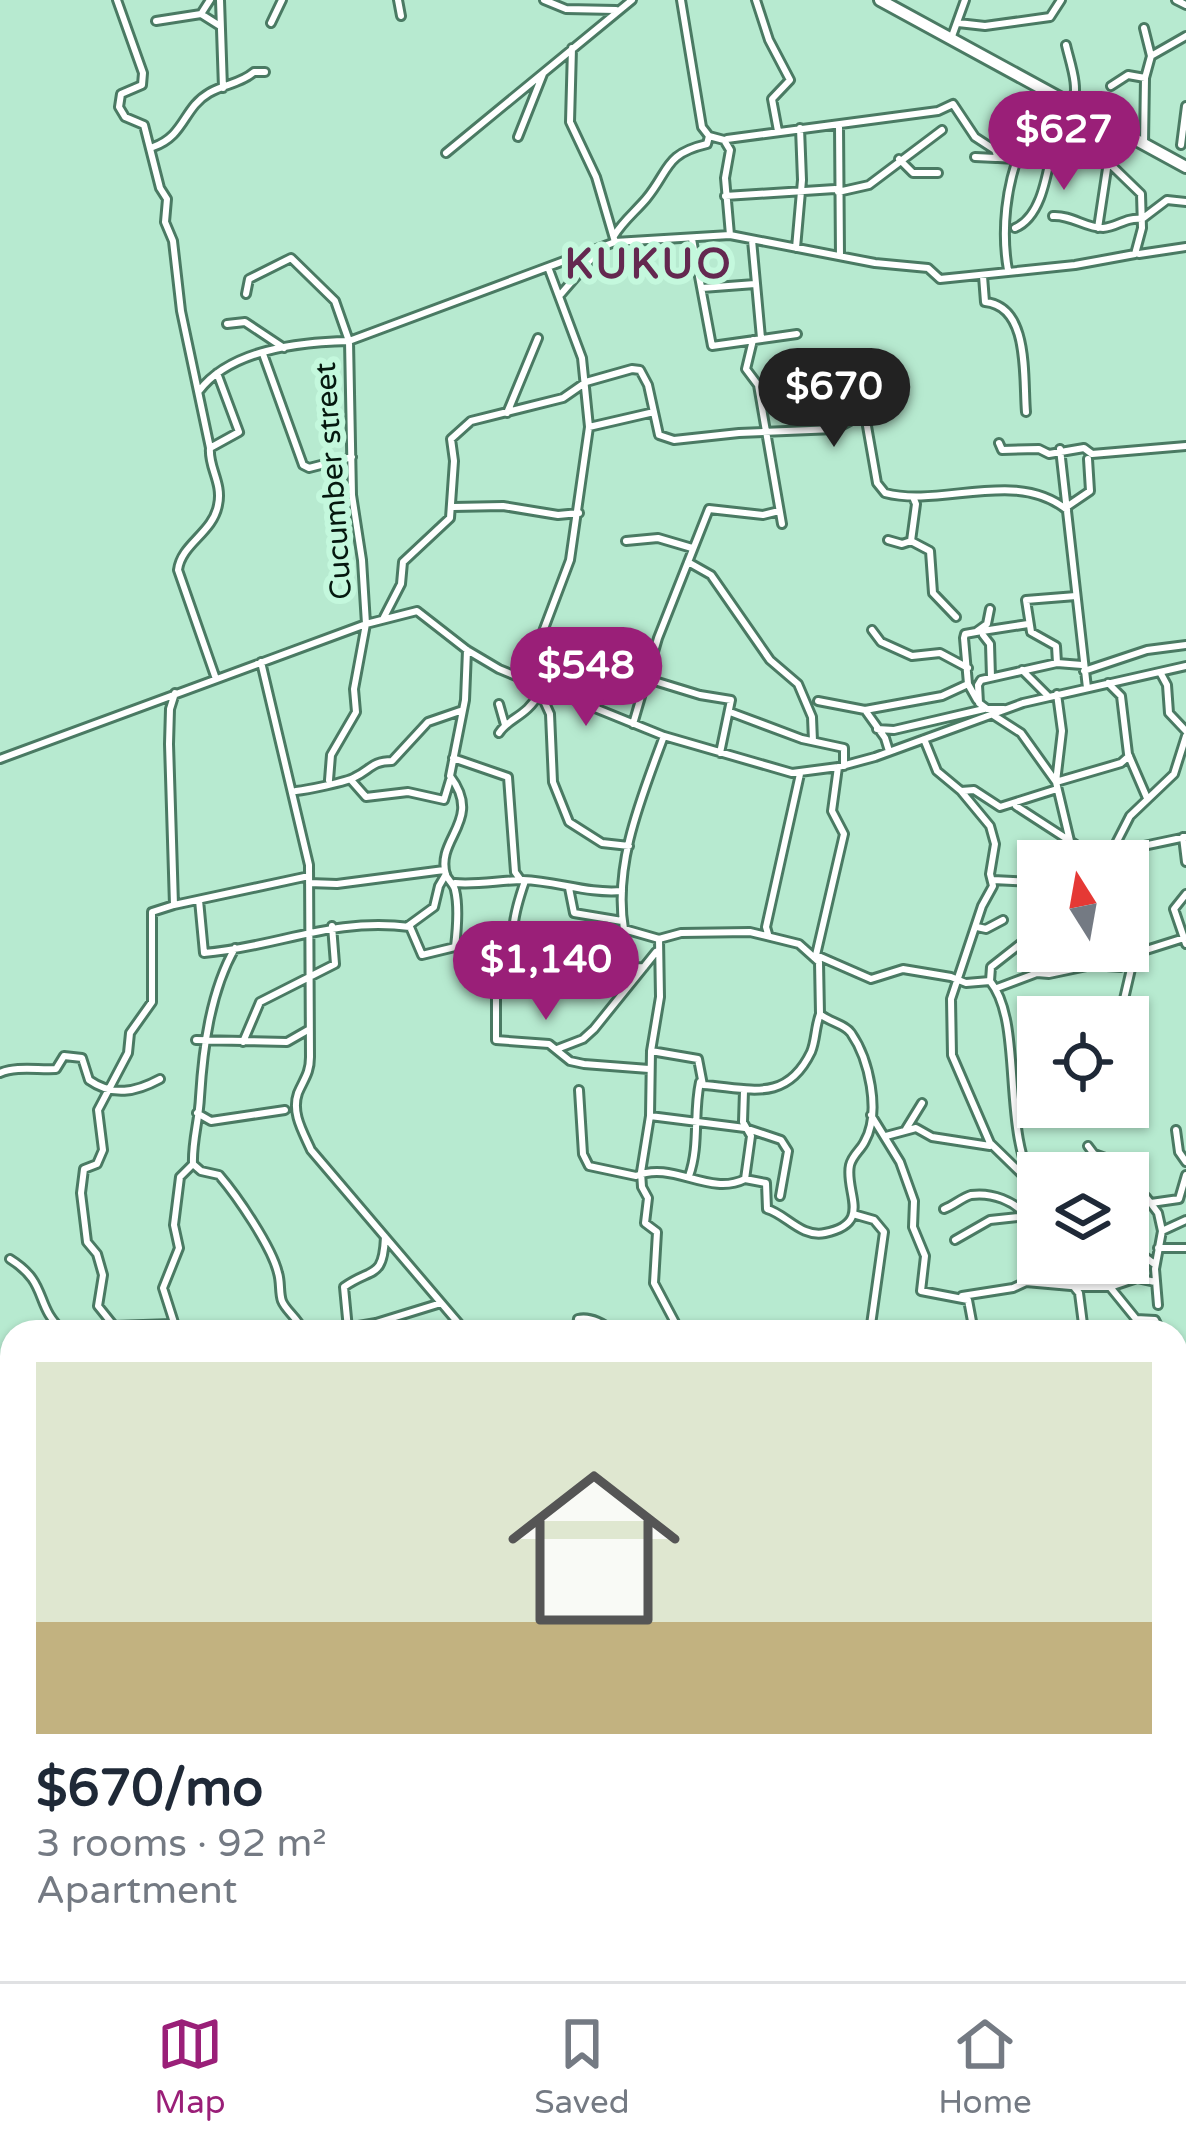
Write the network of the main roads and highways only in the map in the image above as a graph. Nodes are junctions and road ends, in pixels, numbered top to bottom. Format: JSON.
{"nodes":[{"id":1,"x":880,"y":0,"type":"edge"},
{"id":2,"x":1186,"y":167,"type":"edge"}],
"edges":[{"from":1,"to":2,"type":"main road"}]}
